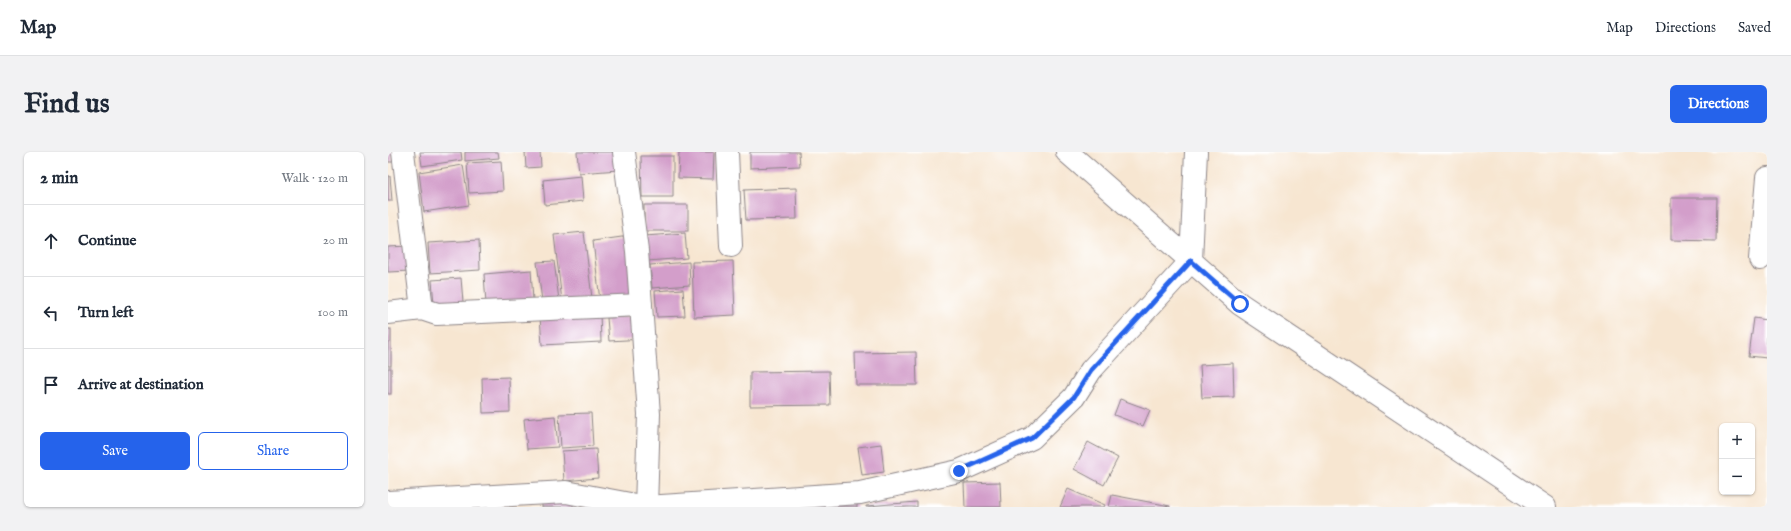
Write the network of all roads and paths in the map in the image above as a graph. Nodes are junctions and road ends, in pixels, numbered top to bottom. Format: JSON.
{"nodes":[{"id":1,"x":403,"y":152,"type":"edge"},
{"id":2,"x":624,"y":152,"type":"edge"},
{"id":3,"x":727,"y":152,"type":"edge"},
{"id":4,"x":1067,"y":152,"type":"edge"},
{"id":5,"x":1196,"y":152,"type":"edge"},
{"id":6,"x":1767,"y":178,"type":"edge"},
{"id":7,"x":731,"y":246,"type":"dead end"},
{"id":8,"x":1760,"y":259,"type":"dead end"},
{"id":9,"x":1191,"y":261,"type":"junction"},
{"id":10,"x":641,"y":305,"type":"junction"},
{"id":11,"x":422,"y":309,"type":"junction"},
{"id":12,"x":388,"y":313,"type":"edge"},
{"id":13,"x":388,"y":502,"type":"edge"},
{"id":14,"x":646,"y":507,"type":"edge"},
{"id":15,"x":1545,"y":507,"type":"edge"}],
"edges":[{"from":1,"to":11,"type":"street"},
{"from":2,"to":10,"type":"street"},
{"from":3,"to":7,"type":"street"},
{"from":4,"to":9,"type":"street"},
{"from":5,"to":9,"type":"street"},
{"from":6,"to":8,"type":"street"},
{"from":9,"to":14,"type":"street"},
{"from":9,"to":15,"type":"street"},
{"from":10,"to":11,"type":"street"},
{"from":10,"to":14,"type":"street"},
{"from":11,"to":12,"type":"street"},
{"from":13,"to":14,"type":"street"}]}
